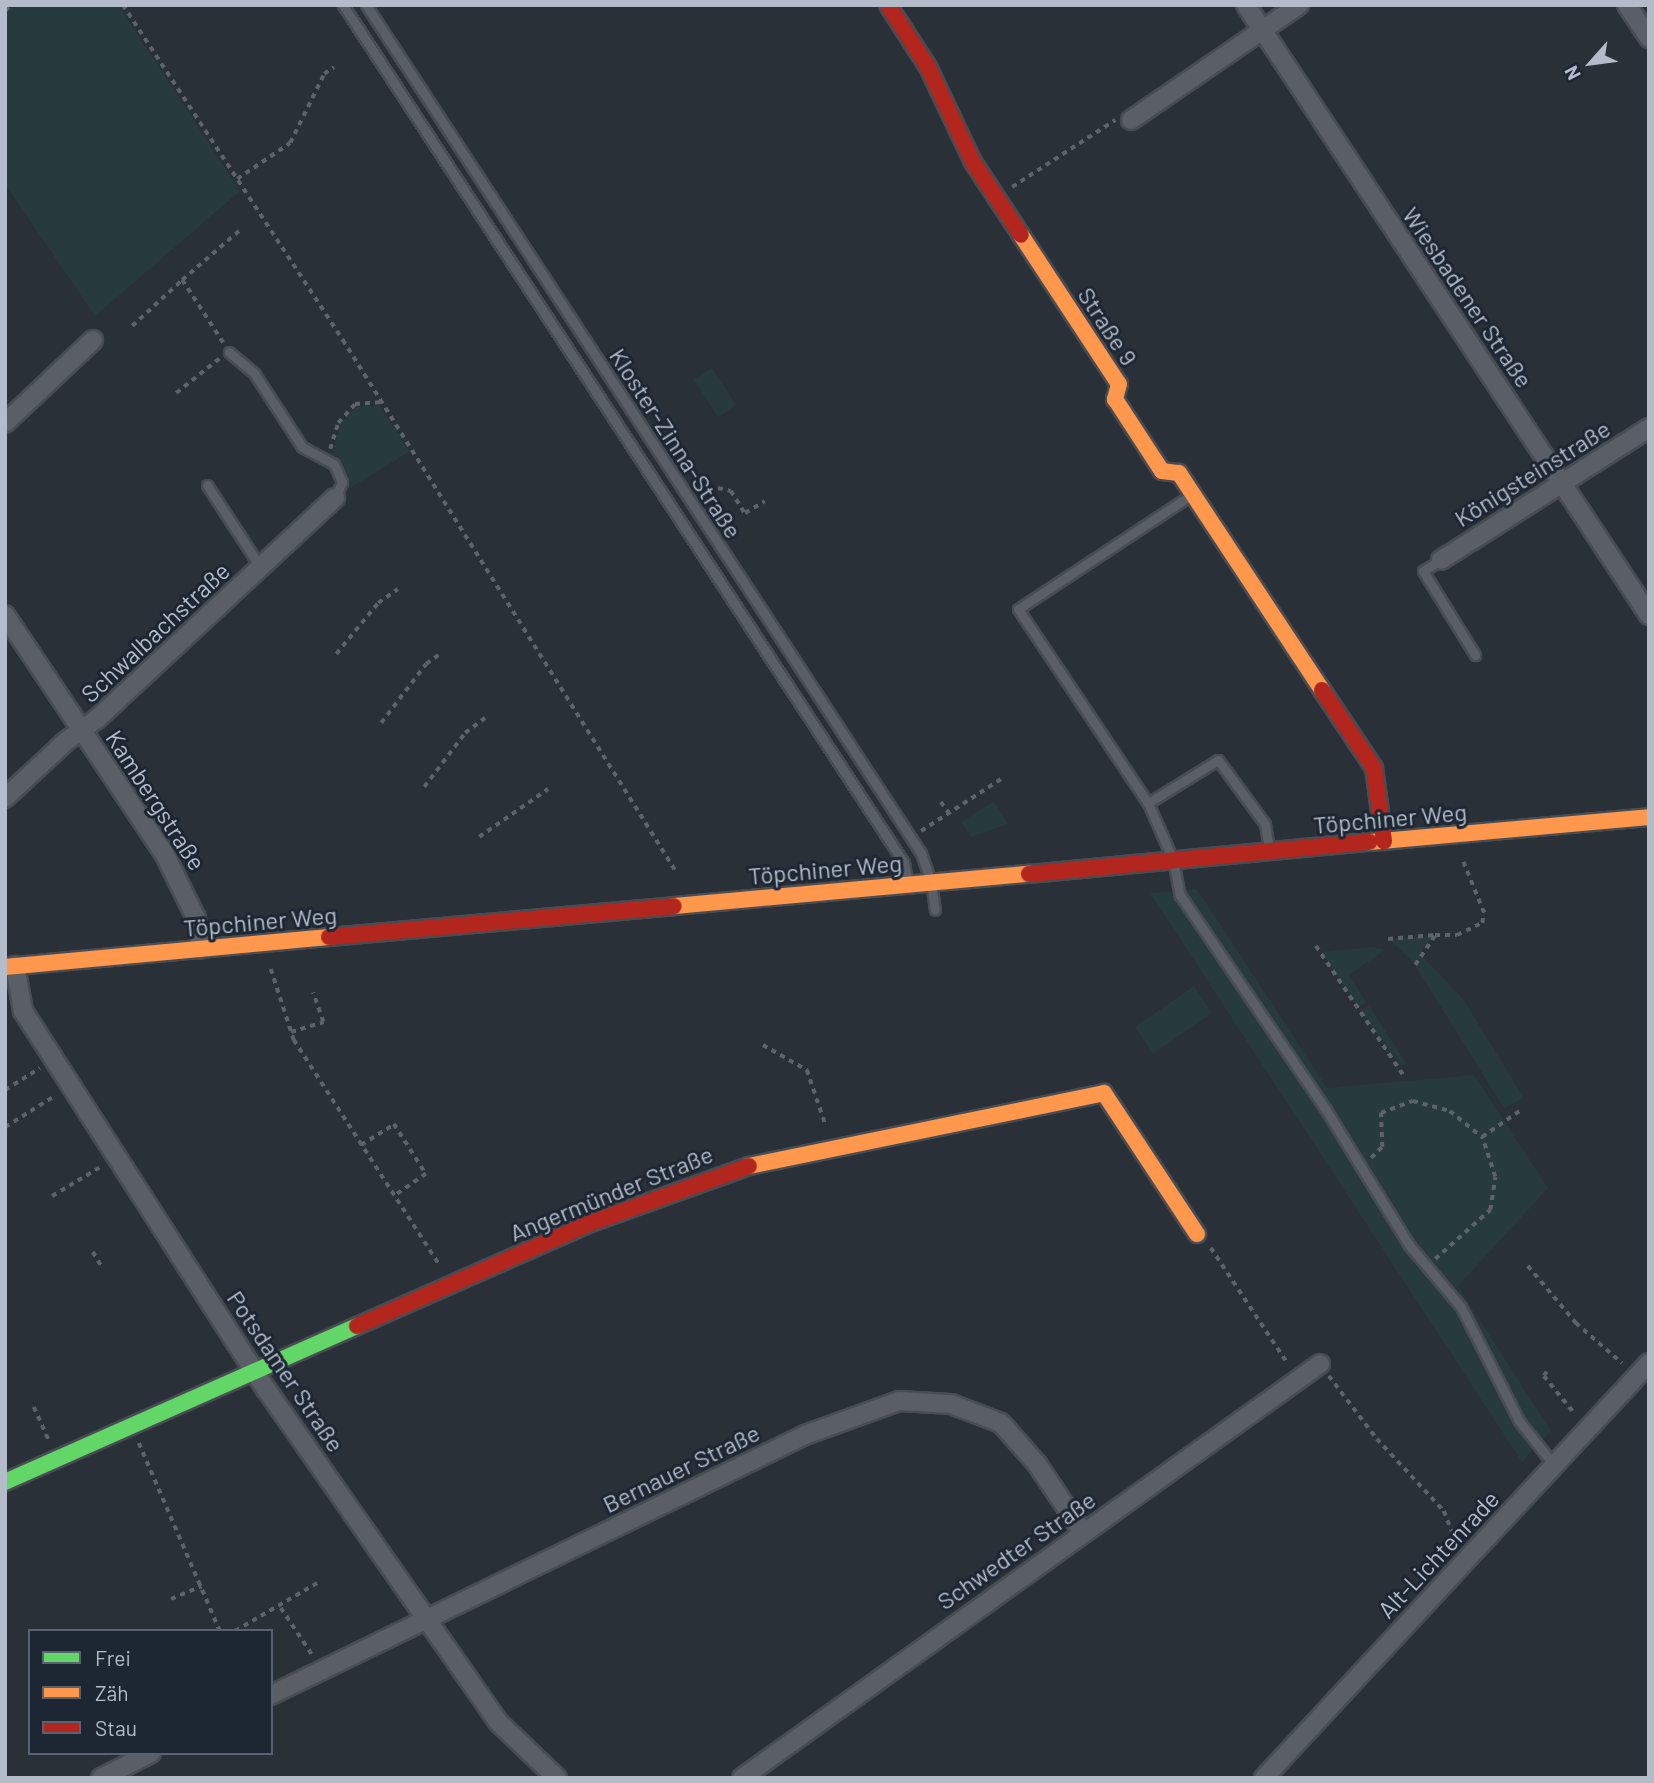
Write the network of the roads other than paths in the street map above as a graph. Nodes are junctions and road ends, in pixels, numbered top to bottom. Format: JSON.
{"nodes":[{"id":1,"x":343,"y":5,"type":"edge"},
{"id":2,"x":366,"y":5,"type":"edge"},
{"id":3,"x":888,"y":5,"type":"edge"},
{"id":4,"x":1246,"y":5,"type":"edge"},
{"id":5,"x":1299,"y":5,"type":"edge"},
{"id":6,"x":1627,"y":5,"type":"edge"},
{"id":7,"x":1263,"y":31,"type":"junction"},
{"id":8,"x":1649,"y":38,"type":"edge"},
{"id":9,"x":1137,"y":116,"type":"road end"},
{"id":10,"x":93,"y":340,"type":"dead end"},
{"id":11,"x":229,"y":352,"type":"road end"},
{"id":12,"x":5,"y":424,"type":"edge"},
{"id":13,"x":1649,"y":428,"type":"edge"},
{"id":14,"x":1563,"y":484,"type":"junction"},
{"id":15,"x":207,"y":485,"type":"dead end"},
{"id":16,"x":1192,"y":494,"type":"junction"},
{"id":17,"x":335,"y":498,"type":"joint"},
{"id":18,"x":1441,"y":560,"type":"joint"},
{"id":19,"x":261,"y":568,"type":"junction"},
{"id":20,"x":5,"y":615,"type":"edge"},
{"id":21,"x":1649,"y":615,"type":"edge"},
{"id":22,"x":1475,"y":655,"type":"dead end"},
{"id":23,"x":82,"y":730,"type":"junction"},
{"id":24,"x":5,"y":798,"type":"edge"},
{"id":25,"x":1148,"y":803,"type":"junction"},
{"id":26,"x":1649,"y":817,"type":"edge"},
{"id":27,"x":1384,"y":841,"type":"junction"},
{"id":28,"x":1269,"y":851,"type":"junction"},
{"id":29,"x":1173,"y":860,"type":"junction"},
{"id":30,"x":932,"y":882,"type":"junction"},
{"id":31,"x":908,"y":884,"type":"junction"},
{"id":32,"x":934,"y":910,"type":"dead end"},
{"id":33,"x":201,"y":949,"type":"junction"},
{"id":34,"x":10,"y":966,"type":"edge"},
{"id":35,"x":1197,"y":1234,"type":"road end"},
{"id":36,"x":1649,"y":1363,"type":"edge"},
{"id":37,"x":1320,"y":1364,"type":"road end"},
{"id":38,"x":255,"y":1373,"type":"junction"},
{"id":39,"x":1554,"y":1465,"type":"junction"},
{"id":40,"x":5,"y":1482,"type":"edge"},
{"id":41,"x":1082,"y":1531,"type":"junction"},
{"id":42,"x":426,"y":1619,"type":"junction"},
{"id":43,"x":273,"y":1694,"type":"edge"},
{"id":44,"x":147,"y":1755,"type":"edge"},
{"id":45,"x":101,"y":1778,"type":"edge"},
{"id":46,"x":557,"y":1778,"type":"edge"},
{"id":47,"x":743,"y":1778,"type":"edge"},
{"id":48,"x":1264,"y":1778,"type":"edge"}],
"edges":[{"from":1,"to":31,"type":"lane","name":"Kloster-Zinna-Straße"},
{"from":2,"to":30,"type":"lane","name":"Kloster-Zinna-Straße"},
{"from":3,"to":16,"type":"street","name":"Straße 9"},
{"from":4,"to":7,"type":"street","name":"Wiesbadener Straße"},
{"from":5,"to":7,"type":"street"},
{"from":6,"to":8,"type":"street"},
{"from":7,"to":9,"type":"street"},
{"from":7,"to":14,"type":"street","name":"Wiesbadener Straße"},
{"from":10,"to":12,"type":"street"},
{"from":11,"to":17,"type":"lane"},
{"from":13,"to":14,"type":"street","name":"Königsteinstraße"},
{"from":14,"to":18,"type":"street","name":"Königsteinstraße"},
{"from":14,"to":21,"type":"street","name":"Wiesbadener Straße"},
{"from":15,"to":19,"type":"lane"},
{"from":16,"to":25,"type":"lane"},
{"from":16,"to":27,"type":"street","name":"Straße 9"},
{"from":17,"to":19,"type":"street","name":"Schwalbachstraße"},
{"from":18,"to":22,"type":"lane"},
{"from":19,"to":23,"type":"street","name":"Schwalbachstraße"},
{"from":20,"to":23,"type":"street","name":"Kambergstraße"},
{"from":23,"to":24,"type":"street","name":"Schwalbachstraße"},
{"from":23,"to":33,"type":"street","name":"Kambergstraße"},
{"from":25,"to":28,"type":"lane"},
{"from":25,"to":29,"type":"lane"},
{"from":26,"to":27,"type":"street","name":"Töpchiner Weg"},
{"from":27,"to":28,"type":"street","name":"Töpchiner Weg"},
{"from":28,"to":29,"type":"street","name":"Töpchiner Weg"},
{"from":29,"to":30,"type":"street","name":"Töpchiner Weg"},
{"from":29,"to":39,"type":"lane"},
{"from":30,"to":31,"type":"street","name":"Töpchiner Weg"},
{"from":30,"to":32,"type":"lane","name":"Kloster-Zinna-Straße"},
{"from":31,"to":33,"type":"street","name":"Töpchiner Weg"},
{"from":33,"to":34,"type":"street","name":"Töpchiner Weg"},
{"from":34,"to":38,"type":"street","name":"Potsdamer Straße"},
{"from":35,"to":38,"type":"street","name":"Angermünder Straße"},
{"from":36,"to":39,"type":"street","name":"Alt-Lichtenrade"},
{"from":37,"to":41,"type":"street","name":"Schwedter Straße"},
{"from":38,"to":40,"type":"street","name":"Angermünder Straße"},
{"from":38,"to":42,"type":"street","name":"Potsdamer Straße"},
{"from":39,"to":48,"type":"street","name":"Alt-Lichtenrade"},
{"from":41,"to":42,"type":"street","name":"Bernauer Straße"},
{"from":41,"to":47,"type":"street","name":"Schwedter Straße"},
{"from":42,"to":43,"type":"street","name":"Bernauer Straße"},
{"from":42,"to":46,"type":"street","name":"Potsdamer Straße"},
{"from":44,"to":45,"type":"street"}]}
